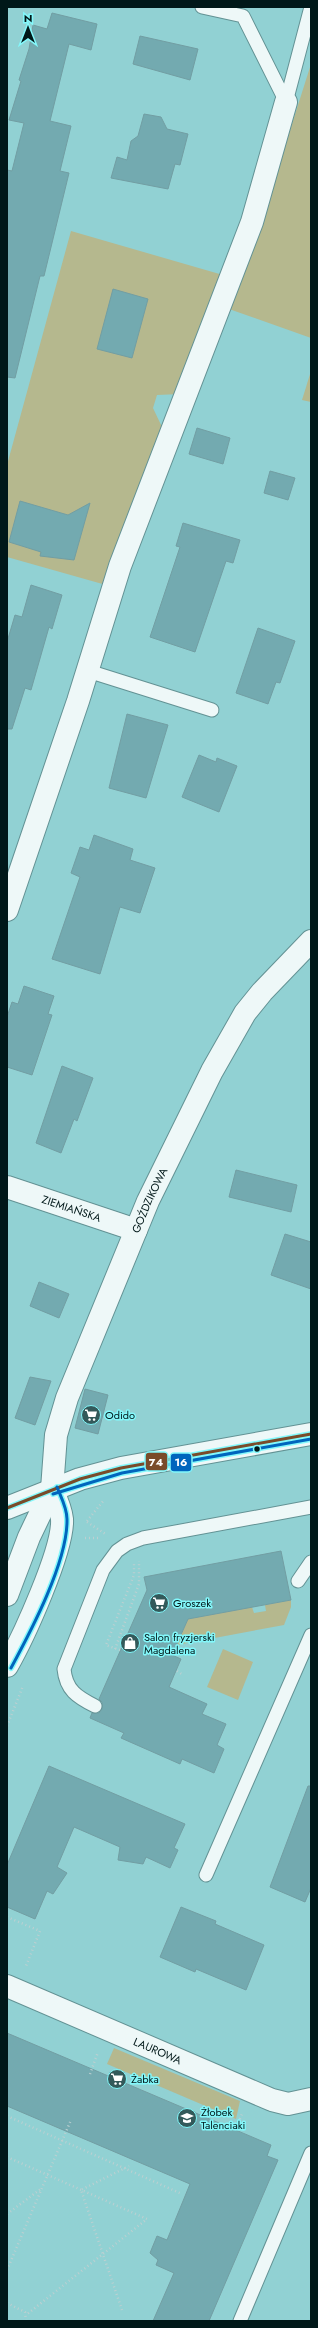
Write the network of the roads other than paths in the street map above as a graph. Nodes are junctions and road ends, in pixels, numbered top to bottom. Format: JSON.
{"nodes":[{"id":1,"x":202,"y":7,"type":"edge"},
{"id":2,"x":311,"y":7,"type":"edge"},
{"id":3,"x":286,"y":102,"type":"junction"},
{"id":4,"x":88,"y":671,"type":"junction"},
{"id":5,"x":212,"y":710,"type":"dead end"},
{"id":6,"x":7,"y":910,"type":"edge"},
{"id":7,"x":311,"y":941,"type":"edge"},
{"id":8,"x":7,"y":1187,"type":"edge"},
{"id":9,"x":136,"y":1230,"type":"junction"},
{"id":10,"x":311,"y":1434,"type":"edge"},
{"id":11,"x":52,"y":1489,"type":"junction"},
{"id":12,"x":311,"y":1507,"type":"edge"},
{"id":13,"x":7,"y":1508,"type":"edge"},
{"id":14,"x":11,"y":1559,"type":"edge"},
{"id":15,"x":311,"y":1562,"type":"edge"},
{"id":16,"x":298,"y":1581,"type":"dead end"},
{"id":17,"x":7,"y":1595,"type":"edge"},
{"id":18,"x":311,"y":1635,"type":"edge"},
{"id":19,"x":7,"y":1666,"type":"edge"},
{"id":20,"x":95,"y":1706,"type":"dead end"},
{"id":21,"x":206,"y":1875,"type":"dead end"},
{"id":22,"x":15,"y":1979,"type":"edge"},
{"id":23,"x":311,"y":2100,"type":"edge"},
{"id":24,"x":311,"y":2153,"type":"edge"},
{"id":25,"x":240,"y":2321,"type":"edge"}],
"edges":[{"from":1,"to":3,"type":"lane"},
{"from":2,"to":3,"type":"lane"},
{"from":3,"to":4,"type":"street"},
{"from":4,"to":5,"type":"lane"},
{"from":4,"to":6,"type":"street"},
{"from":7,"to":9,"type":"street","name":"GOŹDZIKOWA"},
{"from":8,"to":9,"type":"street","name":"ZIEMIAŃSKA"},
{"from":9,"to":11,"type":"street","name":"GOŹDZIKOWA"},
{"from":10,"to":11,"type":"street"},
{"from":11,"to":13,"type":"street"},
{"from":11,"to":14,"type":"street"},
{"from":11,"to":19,"type":"street"},
{"from":12,"to":20,"type":"lane"},
{"from":14,"to":17,"type":"street"},
{"from":15,"to":16,"type":"lane"},
{"from":18,"to":21,"type":"lane"},
{"from":22,"to":23,"type":"street","name":"LAUROWA"},
{"from":24,"to":25,"type":"lane"}]}
